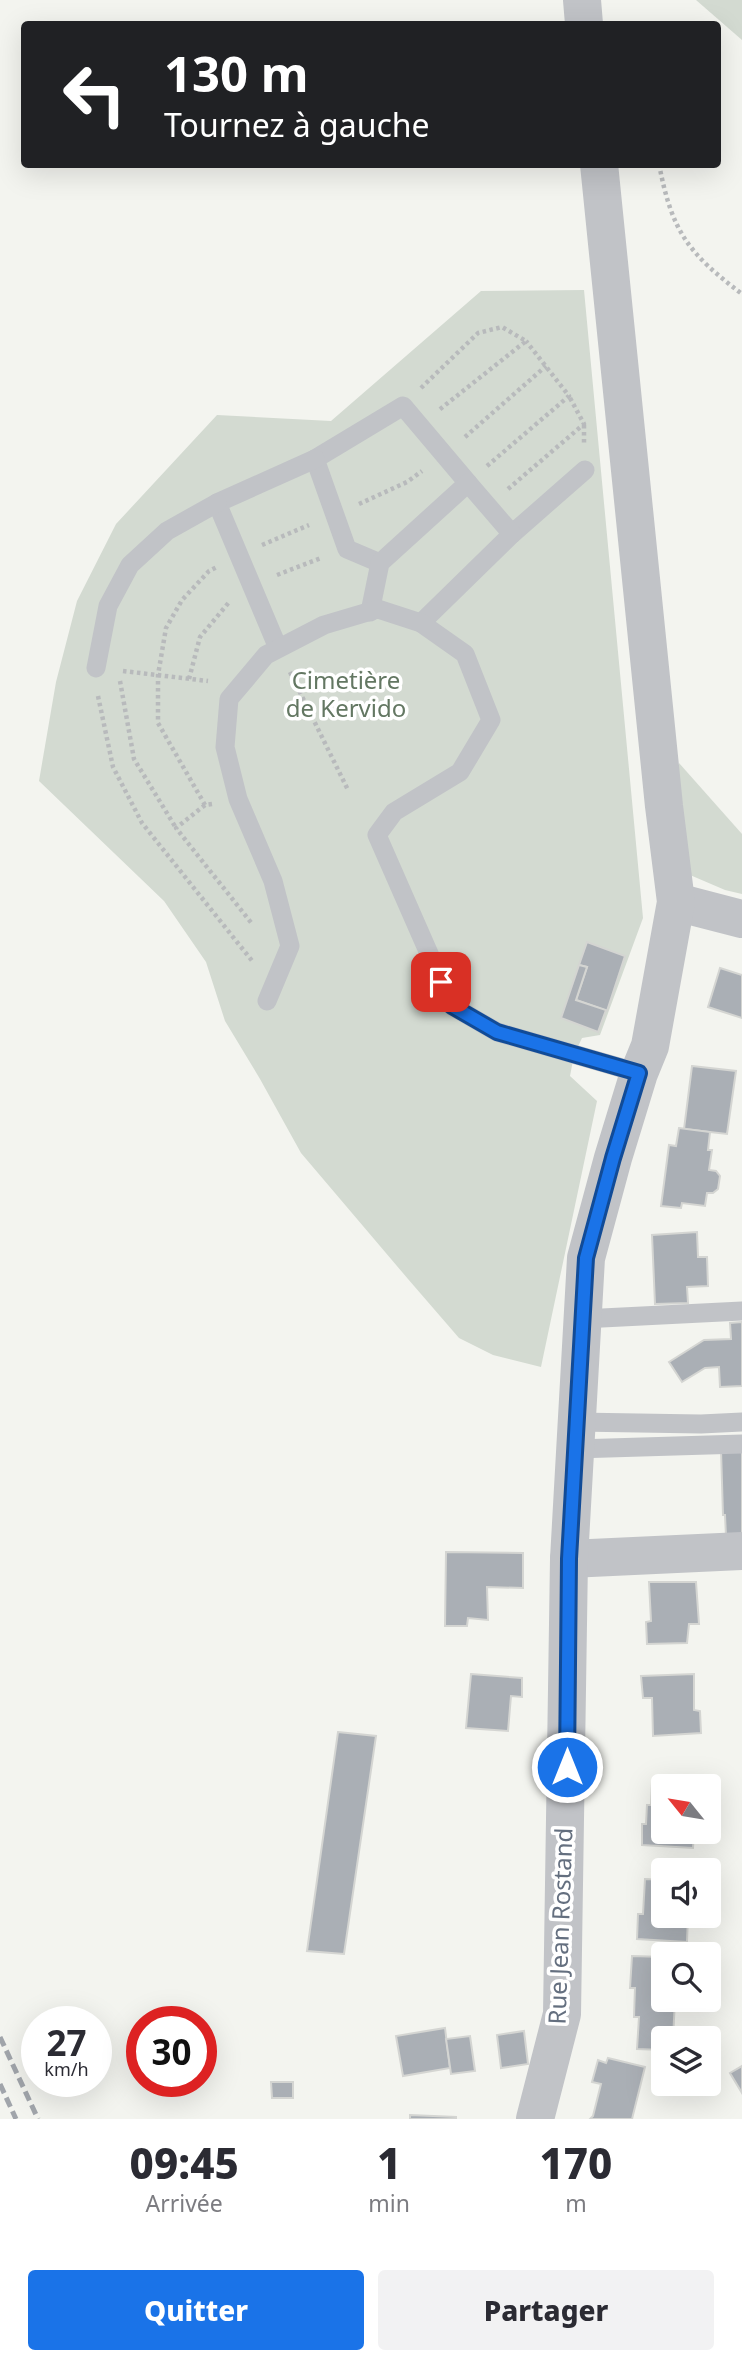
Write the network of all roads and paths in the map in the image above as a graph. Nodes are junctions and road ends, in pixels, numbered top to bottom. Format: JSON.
{"nodes":[{"id":1,"x":582,"y":0,"type":"edge"},
{"id":2,"x":584,"y":21,"type":"edge"},
{"id":3,"x":598,"y":168,"type":"edge"},
{"id":4,"x":660,"y":168,"type":"edge"},
{"id":5,"x":742,"y":293,"type":"edge"},
{"id":6,"x":526,"y":341,"type":"dead end"},
{"id":7,"x":546,"y":366,"type":"junction"},
{"id":8,"x":444,"y":455,"type":"junction"},
{"id":9,"x":315,"y":459,"type":"junction"},
{"id":10,"x":585,"y":470,"type":"dead end"},
{"id":11,"x":468,"y":483,"type":"junction"},
{"id":12,"x":217,"y":503,"type":"junction"},
{"id":13,"x":335,"y":515,"type":"junction"},
{"id":14,"x":512,"y":534,"type":"junction"},
{"id":15,"x":239,"y":555,"type":"junction"},
{"id":16,"x":380,"y":563,"type":"junction"},
{"id":17,"x":370,"y":612,"type":"junction"},
{"id":18,"x":421,"y":623,"type":"junction"},
{"id":19,"x":278,"y":648,"type":"junction"},
{"id":20,"x":96,"y":668,"type":"junction"},
{"id":21,"x":348,"y":790,"type":"dead end"},
{"id":22,"x":238,"y":799,"type":"junction"},
{"id":23,"x":205,"y":805,"type":"junction"},
{"id":24,"x":176,"y":828,"type":"junction"},
{"id":25,"x":676,"y":902,"type":"junction"},
{"id":26,"x":742,"y":919,"type":"edge"},
{"id":27,"x":283,"y":962,"type":"junction"},
{"id":28,"x":270,"y":994,"type":"joint"},
{"id":29,"x":639,"y":1073,"type":"junction"},
{"id":30,"x":742,"y":1311,"type":"edge"},
{"id":31,"x":582,"y":1319,"type":"junction"},
{"id":32,"x":742,"y":1422,"type":"edge"},
{"id":33,"x":576,"y":1436,"type":"junction"},
{"id":34,"x":742,"y":1444,"type":"edge"},
{"id":35,"x":742,"y":1551,"type":"edge"},
{"id":36,"x":569,"y":1559,"type":"junction"},
{"id":37,"x":534,"y":2119,"type":"edge"}],
"edges":[{"from":1,"to":2,"type":"street"},
{"from":3,"to":25,"type":"street","name":"Rue Jean Rostand"},
{"from":4,"to":5,"type":"path"},
{"from":6,"to":7,"type":"path"},
{"from":7,"to":8,"type":"path"},
{"from":7,"to":11,"type":"path"},
{"from":8,"to":9,"type":"lane"},
{"from":8,"to":11,"type":"lane"},
{"from":8,"to":13,"type":"path"},
{"from":9,"to":12,"type":"lane"},
{"from":9,"to":13,"type":"lane"},
{"from":10,"to":14,"type":"lane"},
{"from":11,"to":14,"type":"lane"},
{"from":11,"to":16,"type":"lane"},
{"from":12,"to":15,"type":"lane"},
{"from":12,"to":20,"type":"lane"},
{"from":13,"to":15,"type":"path"},
{"from":13,"to":16,"type":"lane"},
{"from":14,"to":18,"type":"lane"},
{"from":15,"to":19,"type":"lane"},
{"from":15,"to":23,"type":"path"},
{"from":16,"to":17,"type":"lane"},
{"from":17,"to":18,"type":"lane"},
{"from":17,"to":19,"type":"lane"},
{"from":18,"to":29,"type":"lane"},
{"from":19,"to":21,"type":"path"},
{"from":19,"to":22,"type":"lane"},
{"from":20,"to":24,"type":"path"},
{"from":20,"to":28,"type":"path"},
{"from":22,"to":23,"type":"path"},
{"from":22,"to":27,"type":"lane"},
{"from":23,"to":24,"type":"path"},
{"from":24,"to":27,"type":"path"},
{"from":25,"to":26,"type":"street"},
{"from":25,"to":29,"type":"street","name":"Rue Jean Rostand"},
{"from":27,"to":28,"type":"lane"},
{"from":29,"to":31,"type":"street","name":"Rue Jean Rostand"},
{"from":30,"to":31,"type":"lane"},
{"from":31,"to":33,"type":"street","name":"Rue Jean Rostand"},
{"from":32,"to":33,"type":"lane"},
{"from":33,"to":34,"type":"lane"},
{"from":33,"to":36,"type":"street","name":"Rue Jean Rostand"},
{"from":35,"to":36,"type":"street"},
{"from":36,"to":37,"type":"street","name":"Rue Jean Rostand"}]}
